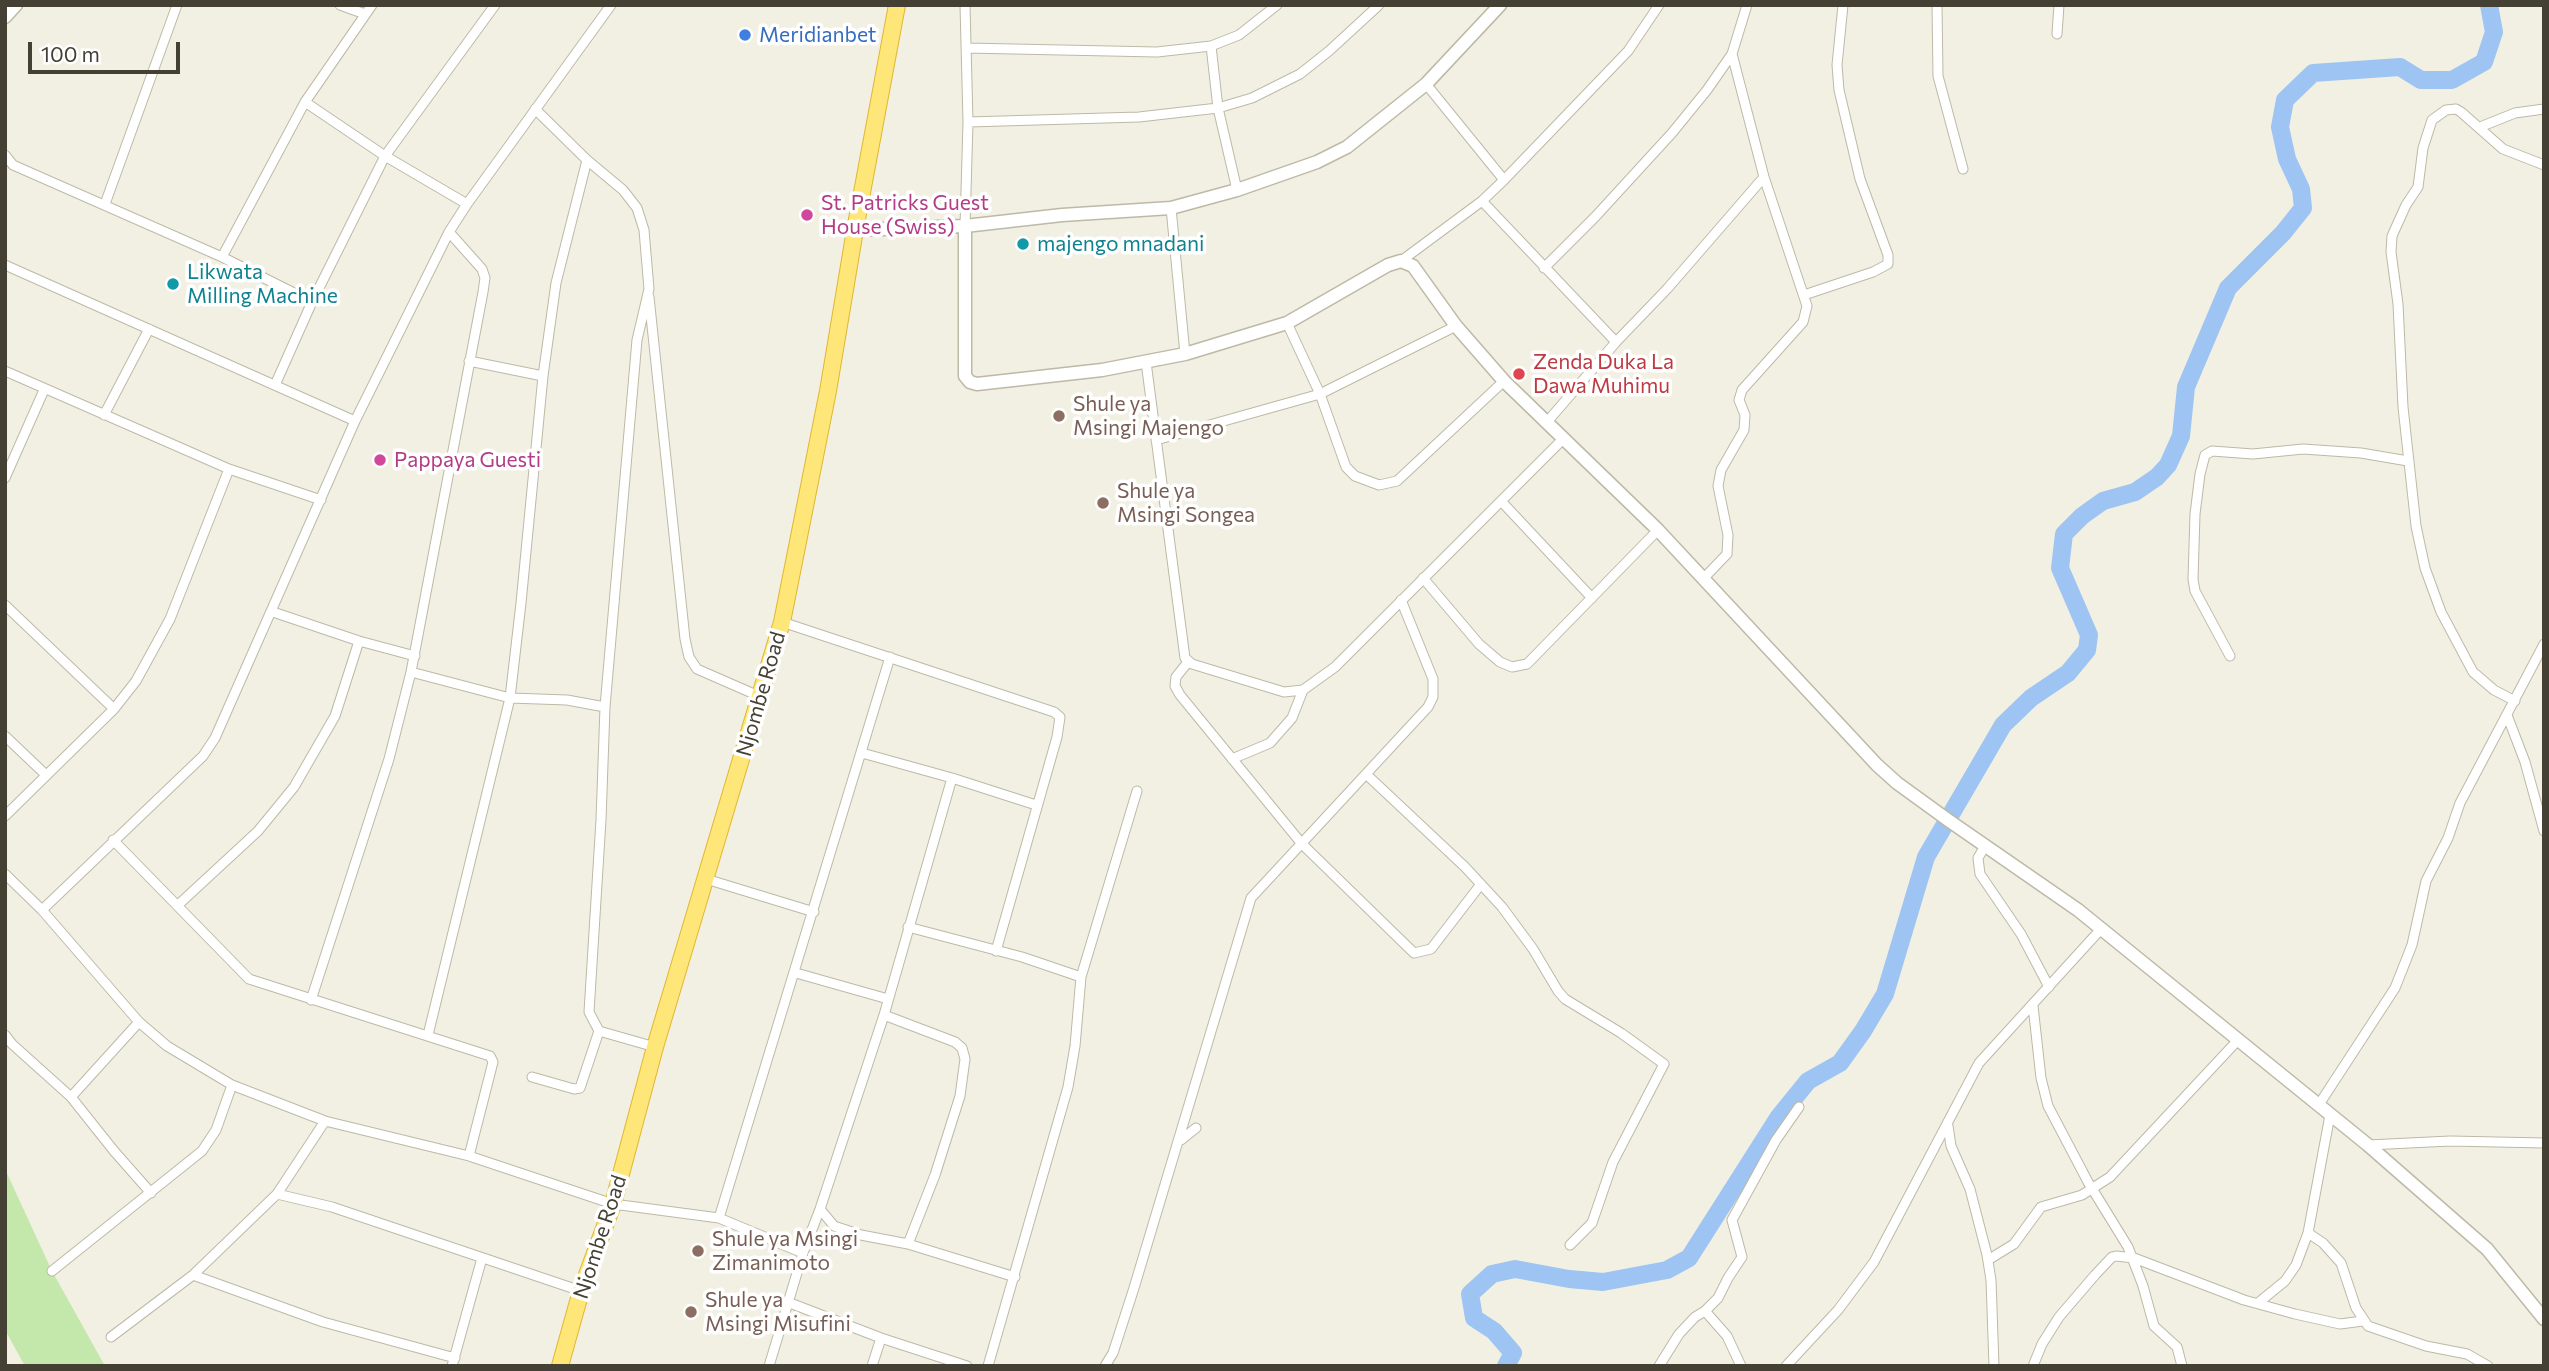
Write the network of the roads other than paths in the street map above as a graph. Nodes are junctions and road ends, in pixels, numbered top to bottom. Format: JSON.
{"nodes":[{"id":1,"x":16,"y":5,"type":"edge"},
{"id":2,"x":177,"y":5,"type":"edge"},
{"id":3,"x":341,"y":5,"type":"edge"},
{"id":4,"x":372,"y":5,"type":"edge"},
{"id":5,"x":495,"y":5,"type":"edge"},
{"id":6,"x":611,"y":5,"type":"edge"},
{"id":7,"x":897,"y":5,"type":"edge"},
{"id":8,"x":965,"y":5,"type":"edge"},
{"id":9,"x":1277,"y":5,"type":"edge"},
{"id":10,"x":1379,"y":5,"type":"edge"},
{"id":11,"x":1500,"y":5,"type":"edge"},
{"id":12,"x":1660,"y":5,"type":"edge"},
{"id":13,"x":1747,"y":5,"type":"edge"},
{"id":14,"x":1843,"y":5,"type":"edge"},
{"id":15,"x":1937,"y":5,"type":"edge"},
{"id":16,"x":2059,"y":5,"type":"edge"},
{"id":17,"x":365,"y":14,"type":"junction"},
{"id":18,"x":5,"y":17,"type":"edge"},
{"id":19,"x":2057,"y":34,"type":"dead end"},
{"id":20,"x":1211,"y":46,"type":"junction"},
{"id":21,"x":966,"y":48,"type":"junction"},
{"id":22,"x":1732,"y":54,"type":"junction"},
{"id":23,"x":1426,"y":85,"type":"junction"},
{"id":24,"x":305,"y":102,"type":"junction"},
{"id":25,"x":1218,"y":108,"type":"junction"},
{"id":26,"x":2544,"y":108,"type":"edge"},
{"id":27,"x":535,"y":109,"type":"junction"},
{"id":28,"x":968,"y":122,"type":"junction"},
{"id":29,"x":2480,"y":127,"type":"junction"},
{"id":30,"x":5,"y":155,"type":"edge"},
{"id":31,"x":384,"y":156,"type":"junction"},
{"id":32,"x":587,"y":160,"type":"junction"},
{"id":33,"x":2544,"y":165,"type":"edge"},
{"id":34,"x":9,"y":169,"type":"edge"},
{"id":35,"x":1963,"y":169,"type":"dead end"},
{"id":36,"x":1764,"y":177,"type":"junction"},
{"id":37,"x":1504,"y":180,"type":"junction"},
{"id":38,"x":1237,"y":190,"type":"junction"},
{"id":39,"x":1482,"y":201,"type":"junction"},
{"id":40,"x":105,"y":204,"type":"junction"},
{"id":41,"x":467,"y":204,"type":"junction"},
{"id":42,"x":1171,"y":208,"type":"junction"},
{"id":43,"x":965,"y":226,"type":"junction"},
{"id":44,"x":855,"y":230,"type":"junction"},
{"id":45,"x":449,"y":232,"type":"junction"},
{"id":46,"x":222,"y":257,"type":"junction"},
{"id":47,"x":1401,"y":261,"type":"junction"},
{"id":48,"x":5,"y":265,"type":"edge"},
{"id":49,"x":1544,"y":268,"type":"junction"},
{"id":50,"x":649,"y":289,"type":"junction"},
{"id":51,"x":1804,"y":295,"type":"junction"},
{"id":52,"x":312,"y":302,"type":"junction"},
{"id":53,"x":1287,"y":323,"type":"junction"},
{"id":54,"x":1456,"y":326,"type":"junction"},
{"id":55,"x":149,"y":329,"type":"junction"},
{"id":56,"x":1616,"y":342,"type":"junction"},
{"id":57,"x":1185,"y":354,"type":"junction"},
{"id":58,"x":469,"y":361,"type":"junction"},
{"id":59,"x":1146,"y":362,"type":"junction"},
{"id":60,"x":5,"y":371,"type":"edge"},
{"id":61,"x":543,"y":376,"type":"junction"},
{"id":62,"x":1504,"y":381,"type":"junction"},
{"id":63,"x":275,"y":385,"type":"junction"},
{"id":64,"x":44,"y":390,"type":"junction"},
{"id":65,"x":1320,"y":394,"type":"junction"},
{"id":66,"x":104,"y":415,"type":"junction"},
{"id":67,"x":355,"y":421,"type":"junction"},
{"id":68,"x":1547,"y":422,"type":"junction"},
{"id":69,"x":1563,"y":439,"type":"junction"},
{"id":70,"x":1156,"y":440,"type":"junction"},
{"id":71,"x":2409,"y":461,"type":"junction"},
{"id":72,"x":229,"y":469,"type":"junction"},
{"id":73,"x":5,"y":478,"type":"edge"},
{"id":74,"x":321,"y":500,"type":"junction"},
{"id":75,"x":1501,"y":501,"type":"junction"},
{"id":76,"x":1658,"y":530,"type":"junction"},
{"id":77,"x":1423,"y":578,"type":"junction"},
{"id":78,"x":1703,"y":579,"type":"junction"},
{"id":79,"x":1592,"y":598,"type":"junction"},
{"id":80,"x":1401,"y":600,"type":"junction"},
{"id":81,"x":5,"y":605,"type":"edge"},
{"id":82,"x":273,"y":612,"type":"junction"},
{"id":83,"x":782,"y":622,"type":"junction"},
{"id":84,"x":359,"y":641,"type":"junction"},
{"id":85,"x":2544,"y":644,"type":"edge"},
{"id":86,"x":415,"y":656,"type":"junction"},
{"id":87,"x":2230,"y":656,"type":"dead end"},
{"id":88,"x":890,"y":657,"type":"junction"},
{"id":89,"x":1188,"y":662,"type":"junction"},
{"id":90,"x":411,"y":672,"type":"junction"},
{"id":91,"x":1303,"y":691,"type":"junction"},
{"id":92,"x":761,"y":697,"type":"junction"},
{"id":93,"x":510,"y":698,"type":"junction"},
{"id":94,"x":2515,"y":701,"type":"junction"},
{"id":95,"x":605,"y":707,"type":"junction"},
{"id":96,"x":114,"y":709,"type":"junction"},
{"id":97,"x":2507,"y":715,"type":"junction"},
{"id":98,"x":5,"y":737,"type":"edge"},
{"id":99,"x":862,"y":753,"type":"junction"},
{"id":100,"x":1232,"y":759,"type":"junction"},
{"id":101,"x":1366,"y":774,"type":"junction"},
{"id":102,"x":46,"y":775,"type":"junction"},
{"id":103,"x":952,"y":778,"type":"junction"},
{"id":104,"x":1138,"y":791,"type":"dead end"},
{"id":105,"x":2539,"y":793,"type":"edge"},
{"id":106,"x":1036,"y":805,"type":"junction"},
{"id":107,"x":5,"y":816,"type":"edge"},
{"id":108,"x":2544,"y":831,"type":"edge"},
{"id":109,"x":113,"y":840,"type":"junction"},
{"id":110,"x":1302,"y":844,"type":"junction"},
{"id":111,"x":1985,"y":846,"type":"junction"},
{"id":112,"x":5,"y":874,"type":"edge"},
{"id":113,"x":706,"y":879,"type":"junction"},
{"id":114,"x":1481,"y":884,"type":"junction"},
{"id":115,"x":178,"y":905,"type":"junction"},
{"id":116,"x":42,"y":910,"type":"junction"},
{"id":117,"x":814,"y":912,"type":"junction"},
{"id":118,"x":908,"y":927,"type":"junction"},
{"id":119,"x":2101,"y":929,"type":"junction"},
{"id":120,"x":996,"y":951,"type":"junction"},
{"id":121,"x":796,"y":973,"type":"junction"},
{"id":122,"x":1081,"y":977,"type":"junction"},
{"id":123,"x":2049,"y":988,"type":"junction"},
{"id":124,"x":888,"y":999,"type":"junction"},
{"id":125,"x":311,"y":1000,"type":"junction"},
{"id":126,"x":2033,"y":1006,"type":"junction"},
{"id":127,"x":884,"y":1014,"type":"junction"},
{"id":128,"x":139,"y":1022,"type":"junction"},
{"id":129,"x":599,"y":1031,"type":"junction"},
{"id":130,"x":5,"y":1035,"type":"edge"},
{"id":131,"x":428,"y":1035,"type":"junction"},
{"id":132,"x":2238,"y":1040,"type":"junction"},
{"id":133,"x":655,"y":1047,"type":"junction"},
{"id":134,"x":533,"y":1077,"type":"dead end"},
{"id":135,"x":232,"y":1085,"type":"junction"},
{"id":136,"x":71,"y":1097,"type":"junction"},
{"id":137,"x":2318,"y":1106,"type":"junction"},
{"id":138,"x":1799,"y":1107,"type":"dead end"},
{"id":139,"x":2330,"y":1115,"type":"junction"},
{"id":140,"x":325,"y":1121,"type":"junction"},
{"id":141,"x":1949,"y":1121,"type":"junction"},
{"id":142,"x":1196,"y":1128,"type":"dead end"},
{"id":143,"x":1180,"y":1141,"type":"junction"},
{"id":144,"x":2544,"y":1143,"type":"edge"},
{"id":145,"x":2368,"y":1145,"type":"junction"},
{"id":146,"x":469,"y":1156,"type":"junction"},
{"id":147,"x":2093,"y":1188,"type":"junction"},
{"id":148,"x":151,"y":1193,"type":"junction"},
{"id":149,"x":277,"y":1194,"type":"junction"},
{"id":150,"x":613,"y":1204,"type":"junction"},
{"id":151,"x":820,"y":1209,"type":"junction"},
{"id":152,"x":719,"y":1218,"type":"junction"},
{"id":153,"x":2308,"y":1233,"type":"junction"},
{"id":154,"x":908,"y":1244,"type":"junction"},
{"id":155,"x":1570,"y":1245,"type":"dead end"},
{"id":156,"x":803,"y":1253,"type":"junction"},
{"id":157,"x":482,"y":1258,"type":"junction"},
{"id":158,"x":2134,"y":1258,"type":"junction"},
{"id":159,"x":1988,"y":1260,"type":"junction"},
{"id":160,"x":52,"y":1271,"type":"dead end"},
{"id":161,"x":193,"y":1275,"type":"junction"},
{"id":162,"x":1015,"y":1277,"type":"junction"},
{"id":163,"x":581,"y":1290,"type":"junction"},
{"id":164,"x":789,"y":1303,"type":"junction"},
{"id":165,"x":2258,"y":1303,"type":"junction"},
{"id":166,"x":1705,"y":1311,"type":"junction"},
{"id":167,"x":2544,"y":1319,"type":"edge"},
{"id":168,"x":2362,"y":1321,"type":"junction"},
{"id":169,"x":111,"y":1337,"type":"dead end"},
{"id":170,"x":881,"y":1338,"type":"junction"},
{"id":171,"x":454,"y":1362,"type":"edge"},
{"id":172,"x":2485,"y":1365,"type":"edge"},
{"id":173,"x":560,"y":1366,"type":"edge"},
{"id":174,"x":768,"y":1366,"type":"edge"},
{"id":175,"x":872,"y":1366,"type":"edge"},
{"id":176,"x":967,"y":1366,"type":"edge"},
{"id":177,"x":988,"y":1366,"type":"edge"},
{"id":178,"x":1105,"y":1366,"type":"edge"},
{"id":179,"x":1659,"y":1366,"type":"edge"},
{"id":180,"x":1741,"y":1366,"type":"edge"},
{"id":181,"x":1786,"y":1366,"type":"edge"},
{"id":182,"x":1994,"y":1366,"type":"edge"},
{"id":183,"x":2033,"y":1366,"type":"edge"},
{"id":184,"x":2182,"y":1366,"type":"edge"}],
"edges":[{"from":1,"to":18,"type":"street"},
{"from":2,"to":40,"type":"street"},
{"from":3,"to":17,"type":"street"},
{"from":4,"to":17,"type":"street"},
{"from":5,"to":31,"type":"street"},
{"from":6,"to":27,"type":"street"},
{"from":7,"to":44,"type":"highway","name":"Njombe Road"},
{"from":8,"to":21,"type":"street"},
{"from":9,"to":20,"type":"street"},
{"from":10,"to":25,"type":"street"},
{"from":11,"to":23,"type":"street"},
{"from":12,"to":37,"type":"street"},
{"from":13,"to":22,"type":"street"},
{"from":14,"to":51,"type":"street"},
{"from":15,"to":35,"type":"street"},
{"from":16,"to":19,"type":"street"},
{"from":17,"to":24,"type":"street"},
{"from":20,"to":21,"type":"street"},
{"from":20,"to":25,"type":"street"},
{"from":21,"to":28,"type":"street"},
{"from":22,"to":36,"type":"street"},
{"from":22,"to":49,"type":"street"},
{"from":23,"to":37,"type":"street"},
{"from":23,"to":38,"type":"street"},
{"from":24,"to":31,"type":"street"},
{"from":24,"to":46,"type":"street"},
{"from":25,"to":28,"type":"street"},
{"from":25,"to":38,"type":"street"},
{"from":26,"to":29,"type":"street"},
{"from":27,"to":32,"type":"street"},
{"from":27,"to":41,"type":"street"},
{"from":28,"to":43,"type":"street"},
{"from":29,"to":33,"type":"street"},
{"from":29,"to":71,"type":"street"},
{"from":30,"to":34,"type":"street"},
{"from":31,"to":41,"type":"street"},
{"from":31,"to":52,"type":"street"},
{"from":32,"to":50,"type":"street"},
{"from":32,"to":61,"type":"street"},
{"from":34,"to":40,"type":"street"},
{"from":36,"to":51,"type":"street"},
{"from":36,"to":56,"type":"street"},
{"from":37,"to":39,"type":"street"},
{"from":38,"to":42,"type":"street"},
{"from":39,"to":47,"type":"street"},
{"from":39,"to":49,"type":"street"},
{"from":40,"to":46,"type":"street"},
{"from":41,"to":45,"type":"street"},
{"from":42,"to":43,"type":"street"},
{"from":42,"to":57,"type":"street"},
{"from":43,"to":44,"type":"street"},
{"from":43,"to":59,"type":"street"},
{"from":44,"to":83,"type":"highway","name":"Njombe Road"},
{"from":45,"to":58,"type":"street"},
{"from":45,"to":67,"type":"street"},
{"from":46,"to":52,"type":"street"},
{"from":47,"to":53,"type":"street"},
{"from":47,"to":54,"type":"street"},
{"from":48,"to":55,"type":"street"},
{"from":49,"to":56,"type":"street"},
{"from":50,"to":92,"type":"street"},
{"from":50,"to":95,"type":"street"},
{"from":51,"to":78,"type":"street"},
{"from":52,"to":63,"type":"street"},
{"from":53,"to":57,"type":"street"},
{"from":53,"to":65,"type":"street"},
{"from":54,"to":62,"type":"street"},
{"from":54,"to":65,"type":"street"},
{"from":55,"to":63,"type":"street"},
{"from":55,"to":66,"type":"street"},
{"from":56,"to":68,"type":"street"},
{"from":57,"to":59,"type":"street"},
{"from":58,"to":61,"type":"street"},
{"from":58,"to":86,"type":"street"},
{"from":59,"to":70,"type":"street"},
{"from":60,"to":64,"type":"street"},
{"from":61,"to":93,"type":"street"},
{"from":62,"to":65,"type":"street"},
{"from":62,"to":68,"type":"street"},
{"from":63,"to":67,"type":"street"},
{"from":64,"to":66,"type":"street"},
{"from":64,"to":73,"type":"street"},
{"from":65,"to":70,"type":"street"},
{"from":66,"to":72,"type":"street"},
{"from":67,"to":74,"type":"street"},
{"from":68,"to":69,"type":"street"},
{"from":69,"to":75,"type":"street"},
{"from":69,"to":76,"type":"street"},
{"from":70,"to":89,"type":"street"},
{"from":71,"to":87,"type":"street"},
{"from":71,"to":94,"type":"street"},
{"from":72,"to":74,"type":"street"},
{"from":72,"to":96,"type":"street"},
{"from":74,"to":82,"type":"street"},
{"from":75,"to":77,"type":"street"},
{"from":75,"to":79,"type":"street"},
{"from":76,"to":78,"type":"street"},
{"from":76,"to":79,"type":"street"},
{"from":77,"to":79,"type":"street"},
{"from":77,"to":80,"type":"street"},
{"from":78,"to":111,"type":"street"},
{"from":80,"to":91,"type":"street"},
{"from":80,"to":101,"type":"street"},
{"from":81,"to":96,"type":"street"},
{"from":82,"to":84,"type":"street"},
{"from":82,"to":109,"type":"street"},
{"from":83,"to":88,"type":"street"},
{"from":83,"to":92,"type":"highway","name":"Njombe Road"},
{"from":84,"to":86,"type":"street"},
{"from":84,"to":115,"type":"street"},
{"from":85,"to":94,"type":"street"},
{"from":86,"to":90,"type":"street"},
{"from":88,"to":99,"type":"street"},
{"from":88,"to":106,"type":"street"},
{"from":89,"to":91,"type":"street"},
{"from":89,"to":100,"type":"street"},
{"from":90,"to":93,"type":"street"},
{"from":90,"to":125,"type":"street"},
{"from":91,"to":100,"type":"street"},
{"from":92,"to":113,"type":"highway","name":"Njombe Road"},
{"from":93,"to":95,"type":"street"},
{"from":93,"to":131,"type":"street"},
{"from":94,"to":97,"type":"street"},
{"from":95,"to":129,"type":"street"},
{"from":96,"to":102,"type":"street"},
{"from":97,"to":105,"type":"street"},
{"from":97,"to":137,"type":"street"},
{"from":98,"to":102,"type":"street"},
{"from":99,"to":103,"type":"street"},
{"from":99,"to":117,"type":"street"},
{"from":100,"to":110,"type":"street"},
{"from":101,"to":110,"type":"street"},
{"from":101,"to":114,"type":"street"},
{"from":102,"to":107,"type":"street"},
{"from":103,"to":106,"type":"street"},
{"from":103,"to":118,"type":"street"},
{"from":104,"to":122,"type":"street"},
{"from":105,"to":108,"type":"street"},
{"from":106,"to":120,"type":"street"},
{"from":109,"to":115,"type":"street"},
{"from":109,"to":116,"type":"street"},
{"from":110,"to":114,"type":"street"},
{"from":110,"to":143,"type":"street"},
{"from":111,"to":119,"type":"street"},
{"from":111,"to":123,"type":"street"},
{"from":112,"to":116,"type":"street"},
{"from":113,"to":117,"type":"street"},
{"from":113,"to":133,"type":"highway","name":"Njombe Road"},
{"from":114,"to":155,"type":"street"},
{"from":115,"to":125,"type":"street"},
{"from":116,"to":128,"type":"street"},
{"from":117,"to":121,"type":"street"},
{"from":118,"to":120,"type":"street"},
{"from":118,"to":124,"type":"street"},
{"from":119,"to":123,"type":"street"},
{"from":119,"to":132,"type":"street"},
{"from":120,"to":122,"type":"street"},
{"from":121,"to":124,"type":"street"},
{"from":121,"to":152,"type":"street"},
{"from":122,"to":162,"type":"street"},
{"from":123,"to":126,"type":"street"},
{"from":124,"to":127,"type":"street"},
{"from":125,"to":131,"type":"street"},
{"from":126,"to":141,"type":"street"},
{"from":126,"to":147,"type":"street"},
{"from":127,"to":151,"type":"street"},
{"from":127,"to":154,"type":"street"},
{"from":128,"to":135,"type":"street"},
{"from":128,"to":136,"type":"street"},
{"from":129,"to":133,"type":"street"},
{"from":129,"to":134,"type":"street"},
{"from":130,"to":136,"type":"street"},
{"from":131,"to":146,"type":"street"},
{"from":132,"to":137,"type":"street"},
{"from":132,"to":147,"type":"street"},
{"from":133,"to":150,"type":"highway","name":"Njombe Road"},
{"from":135,"to":140,"type":"street"},
{"from":135,"to":148,"type":"street"},
{"from":136,"to":148,"type":"street"},
{"from":137,"to":139,"type":"street"},
{"from":138,"to":166,"type":"street"},
{"from":139,"to":145,"type":"street"},
{"from":139,"to":153,"type":"street"},
{"from":140,"to":146,"type":"street"},
{"from":140,"to":149,"type":"street"},
{"from":141,"to":159,"type":"street"},
{"from":141,"to":181,"type":"street"},
{"from":142,"to":143,"type":"street"},
{"from":143,"to":178,"type":"street"},
{"from":144,"to":145,"type":"street"},
{"from":145,"to":167,"type":"street"},
{"from":146,"to":150,"type":"street"},
{"from":147,"to":158,"type":"street"},
{"from":147,"to":159,"type":"street"},
{"from":148,"to":160,"type":"street"},
{"from":149,"to":157,"type":"street"},
{"from":149,"to":161,"type":"street"},
{"from":150,"to":152,"type":"street"},
{"from":150,"to":163,"type":"highway","name":"Njombe Road"},
{"from":151,"to":154,"type":"street"},
{"from":151,"to":156,"type":"street"},
{"from":152,"to":156,"type":"street"},
{"from":153,"to":165,"type":"street"},
{"from":153,"to":168,"type":"street"},
{"from":154,"to":162,"type":"street"},
{"from":156,"to":164,"type":"street"},
{"from":157,"to":163,"type":"street"},
{"from":157,"to":171,"type":"street"},
{"from":158,"to":165,"type":"street"},
{"from":158,"to":183,"type":"street"},
{"from":158,"to":184,"type":"street"},
{"from":159,"to":182,"type":"street"},
{"from":161,"to":169,"type":"street"},
{"from":161,"to":171,"type":"street"},
{"from":162,"to":177,"type":"street"},
{"from":163,"to":173,"type":"highway","name":"Njombe Road"},
{"from":164,"to":170,"type":"street"},
{"from":164,"to":174,"type":"street"},
{"from":165,"to":168,"type":"street"},
{"from":166,"to":179,"type":"street"},
{"from":166,"to":180,"type":"street"},
{"from":168,"to":172,"type":"street"},
{"from":170,"to":175,"type":"street"},
{"from":170,"to":176,"type":"street"}]}
